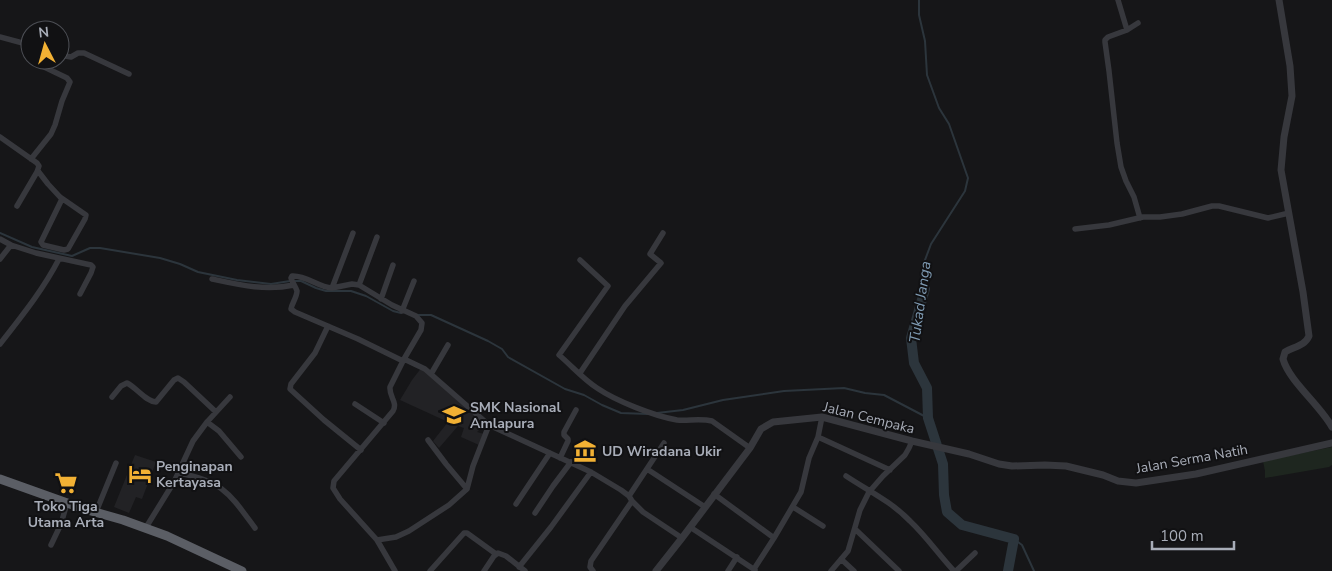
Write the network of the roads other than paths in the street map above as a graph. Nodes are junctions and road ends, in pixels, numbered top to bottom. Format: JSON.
{"nodes":[{"id":1,"x":1118,"y":0,"type":"edge"},
{"id":2,"x":1279,"y":0,"type":"edge"},
{"id":3,"x":1138,"y":23,"type":"dead end"},
{"id":4,"x":1127,"y":30,"type":"junction"},
{"id":5,"x":0,"y":37,"type":"edge"},
{"id":6,"x":20,"y":42,"type":"edge"},
{"id":7,"x":70,"y":57,"type":"edge"},
{"id":8,"x":49,"y":70,"type":"edge"},
{"id":9,"x":129,"y":74,"type":"dead end"},
{"id":10,"x":0,"y":137,"type":"edge"},
{"id":11,"x":31,"y":159,"type":"junction"},
{"id":12,"x":38,"y":170,"type":"junction"},
{"id":13,"x":62,"y":199,"type":"junction"},
{"id":14,"x":17,"y":206,"type":"dead end"},
{"id":15,"x":1289,"y":213,"type":"junction"},
{"id":16,"x":1140,"y":218,"type":"junction"},
{"id":17,"x":1076,"y":229,"type":"dead end"},
{"id":18,"x":353,"y":233,"type":"dead end"},
{"id":19,"x":663,"y":233,"type":"dead end"},
{"id":20,"x":378,"y":237,"type":"dead end"},
{"id":21,"x":0,"y":240,"type":"edge"},
{"id":22,"x":12,"y":245,"type":"junction"},
{"id":23,"x":59,"y":259,"type":"junction"},
{"id":24,"x":0,"y":260,"type":"edge"},
{"id":25,"x":580,"y":260,"type":"dead end"},
{"id":26,"x":393,"y":265,"type":"dead end"},
{"id":27,"x":212,"y":279,"type":"dead end"},
{"id":28,"x":414,"y":281,"type":"dead end"},
{"id":29,"x":292,"y":282,"type":"junction"},
{"id":30,"x":360,"y":285,"type":"junction"},
{"id":31,"x":332,"y":288,"type":"junction"},
{"id":32,"x":80,"y":294,"type":"dead end"},
{"id":33,"x":381,"y":299,"type":"junction"},
{"id":34,"x":402,"y":311,"type":"junction"},
{"id":35,"x":328,"y":326,"type":"junction"},
{"id":36,"x":0,"y":344,"type":"edge"},
{"id":37,"x":448,"y":346,"type":"dead end"},
{"id":38,"x":403,"y":360,"type":"junction"},
{"id":39,"x":431,"y":374,"type":"junction"},
{"id":40,"x":580,"y":374,"type":"junction"},
{"id":41,"x":112,"y":397,"type":"dead end"},
{"id":42,"x":230,"y":397,"type":"dead end"},
{"id":43,"x":355,"y":404,"type":"dead end"},
{"id":44,"x":576,"y":410,"type":"dead end"},
{"id":45,"x":216,"y":412,"type":"junction"},
{"id":46,"x":822,"y":417,"type":"junction"},
{"id":47,"x":207,"y":422,"type":"junction"},
{"id":48,"x":384,"y":424,"type":"junction"},
{"id":49,"x":489,"y":425,"type":"junction"},
{"id":50,"x":1332,"y":428,"type":"edge"},
{"id":51,"x":818,"y":438,"type":"junction"},
{"id":52,"x":428,"y":440,"type":"dead end"},
{"id":53,"x":912,"y":441,"type":"junction"},
{"id":54,"x":664,"y":443,"type":"dead end"},
{"id":55,"x":1332,"y":443,"type":"edge"},
{"id":56,"x":750,"y":448,"type":"junction"},
{"id":57,"x":361,"y":450,"type":"junction"},
{"id":58,"x":550,"y":453,"type":"junction"},
{"id":59,"x":969,"y":454,"type":"joint"},
{"id":60,"x":241,"y":457,"type":"dead end"},
{"id":61,"x":560,"y":458,"type":"junction"},
{"id":62,"x":571,"y":462,"type":"junction"},
{"id":63,"x":116,"y":463,"type":"dead end"},
{"id":64,"x":647,"y":469,"type":"junction"},
{"id":65,"x":890,"y":470,"type":"junction"},
{"id":66,"x":591,"y":472,"type":"junction"},
{"id":67,"x":178,"y":473,"type":"junction"},
{"id":68,"x":846,"y":476,"type":"dead end"},
{"id":69,"x":0,"y":479,"type":"edge"},
{"id":70,"x":466,"y":489,"type":"junction"},
{"id":71,"x":870,"y":492,"type":"junction"},
{"id":72,"x":714,"y":494,"type":"junction"},
{"id":73,"x":630,"y":499,"type":"junction"},
{"id":74,"x":67,"y":503,"type":"junction"},
{"id":75,"x":516,"y":504,"type":"dead end"},
{"id":76,"x":705,"y":506,"type":"junction"},
{"id":77,"x":793,"y":507,"type":"junction"},
{"id":78,"x":96,"y":512,"type":"junction"},
{"id":79,"x":535,"y":513,"type":"dead end"},
{"id":80,"x":823,"y":526,"type":"dead end"},
{"id":81,"x":690,"y":527,"type":"junction"},
{"id":82,"x":255,"y":528,"type":"dead end"},
{"id":83,"x":145,"y":529,"type":"junction"},
{"id":84,"x":855,"y":529,"type":"junction"},
{"id":85,"x":682,"y":538,"type":"junction"},
{"id":86,"x":774,"y":538,"type":"junction"},
{"id":87,"x":376,"y":540,"type":"junction"},
{"id":88,"x":51,"y":544,"type":"dead end"},
{"id":89,"x":975,"y":553,"type":"dead end"},
{"id":90,"x":496,"y":554,"type":"junction"},
{"id":91,"x":737,"y":557,"type":"junction"},
{"id":92,"x":841,"y":559,"type":"junction"},
{"id":93,"x":519,"y":567,"type":"junction"},
{"id":94,"x":755,"y":570,"type":"edge"},
{"id":95,"x":242,"y":571,"type":"edge"},
{"id":96,"x":394,"y":571,"type":"edge"},
{"id":97,"x":430,"y":571,"type":"edge"},
{"id":98,"x":484,"y":571,"type":"edge"},
{"id":99,"x":525,"y":571,"type":"edge"},
{"id":100,"x":593,"y":571,"type":"edge"},
{"id":101,"x":656,"y":571,"type":"edge"},
{"id":102,"x":728,"y":571,"type":"edge"},
{"id":103,"x":831,"y":571,"type":"edge"},
{"id":104,"x":854,"y":571,"type":"edge"},
{"id":105,"x":899,"y":571,"type":"edge"},
{"id":106,"x":955,"y":571,"type":"edge"}],
"edges":[{"from":1,"to":4,"type":"street"},
{"from":2,"to":15,"type":"street"},
{"from":3,"to":4,"type":"street"},
{"from":4,"to":16,"type":"street"},
{"from":5,"to":6,"type":"street"},
{"from":7,"to":9,"type":"street"},
{"from":8,"to":11,"type":"street"},
{"from":10,"to":11,"type":"street"},
{"from":11,"to":12,"type":"street"},
{"from":12,"to":13,"type":"street"},
{"from":12,"to":14,"type":"street"},
{"from":13,"to":13,"type":"street"},
{"from":15,"to":16,"type":"street"},
{"from":15,"to":50,"type":"street"},
{"from":16,"to":17,"type":"street"},
{"from":18,"to":31,"type":"street"},
{"from":19,"to":40,"type":"street"},
{"from":20,"to":30,"type":"street"},
{"from":21,"to":22,"type":"street"},
{"from":22,"to":23,"type":"street"},
{"from":22,"to":24,"type":"street"},
{"from":23,"to":32,"type":"street"},
{"from":23,"to":36,"type":"street"},
{"from":25,"to":40,"type":"street"},
{"from":26,"to":33,"type":"street"},
{"from":27,"to":29,"type":"street"},
{"from":28,"to":34,"type":"street"},
{"from":29,"to":31,"type":"street"},
{"from":29,"to":35,"type":"street"},
{"from":30,"to":31,"type":"street"},
{"from":30,"to":33,"type":"street"},
{"from":33,"to":34,"type":"street"},
{"from":34,"to":38,"type":"street"},
{"from":35,"to":38,"type":"street"},
{"from":35,"to":57,"type":"street"},
{"from":37,"to":39,"type":"street"},
{"from":38,"to":39,"type":"street"},
{"from":38,"to":48,"type":"street"},
{"from":39,"to":49,"type":"street"},
{"from":40,"to":56,"type":"street"},
{"from":41,"to":45,"type":"street"},
{"from":42,"to":45,"type":"street"},
{"from":43,"to":48,"type":"street"},
{"from":44,"to":61,"type":"street"},
{"from":45,"to":47,"type":"street"},
{"from":46,"to":51,"type":"street"},
{"from":46,"to":53,"type":"street","name":"Jalan Cempaka"},
{"from":46,"to":56,"type":"street","name":"Jalan Cempaka"},
{"from":47,"to":60,"type":"street"},
{"from":47,"to":67,"type":"street"},
{"from":48,"to":57,"type":"street"},
{"from":49,"to":58,"type":"street"},
{"from":49,"to":70,"type":"street"},
{"from":51,"to":65,"type":"street"},
{"from":51,"to":77,"type":"street"},
{"from":52,"to":70,"type":"street"},
{"from":53,"to":59,"type":"street","name":"Jalan Cempaka"},
{"from":53,"to":65,"type":"street"},
{"from":54,"to":64,"type":"street"},
{"from":55,"to":59,"type":"street","name":"Jalan Serma Natih"},
{"from":56,"to":72,"type":"street","name":"Jalan Cempaka"},
{"from":57,"to":87,"type":"street"},
{"from":58,"to":61,"type":"street"},
{"from":58,"to":75,"type":"street"},
{"from":61,"to":62,"type":"street"},
{"from":62,"to":66,"type":"street"},
{"from":62,"to":79,"type":"street"},
{"from":63,"to":78,"type":"street"},
{"from":64,"to":73,"type":"street"},
{"from":64,"to":76,"type":"street"},
{"from":65,"to":71,"type":"street"},
{"from":66,"to":73,"type":"street"},
{"from":66,"to":93,"type":"street"},
{"from":67,"to":82,"type":"street"},
{"from":67,"to":83,"type":"street"},
{"from":68,"to":71,"type":"street"},
{"from":69,"to":74,"type":"highway"},
{"from":70,"to":87,"type":"street"},
{"from":71,"to":84,"type":"street"},
{"from":71,"to":106,"type":"street"},
{"from":72,"to":76,"type":"street","name":"Jalan Cempaka"},
{"from":72,"to":86,"type":"street"},
{"from":73,"to":85,"type":"street"},
{"from":73,"to":100,"type":"street"},
{"from":74,"to":78,"type":"highway"},
{"from":74,"to":88,"type":"street"},
{"from":76,"to":81,"type":"street","name":"Jalan Cempaka"},
{"from":77,"to":80,"type":"street"},
{"from":77,"to":86,"type":"street"},
{"from":78,"to":83,"type":"highway"},
{"from":81,"to":85,"type":"street","name":"Jalan Cempaka"},
{"from":81,"to":91,"type":"street"},
{"from":83,"to":95,"type":"highway"},
{"from":84,"to":92,"type":"street"},
{"from":84,"to":105,"type":"street"},
{"from":85,"to":101,"type":"street","name":"Jalan Cempaka"},
{"from":86,"to":94,"type":"street"},
{"from":87,"to":96,"type":"street"},
{"from":89,"to":106,"type":"street"},
{"from":90,"to":93,"type":"street"},
{"from":90,"to":97,"type":"street"},
{"from":90,"to":98,"type":"street"},
{"from":91,"to":94,"type":"street"},
{"from":91,"to":102,"type":"street"},
{"from":92,"to":103,"type":"street"},
{"from":92,"to":104,"type":"street"},
{"from":93,"to":99,"type":"street"}]}
